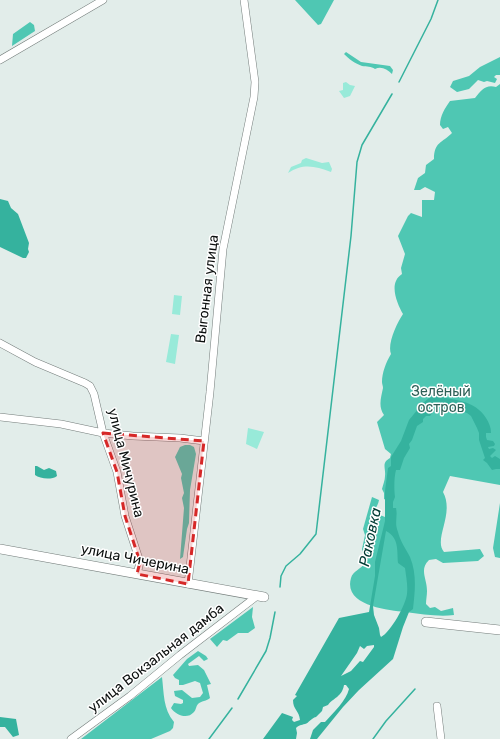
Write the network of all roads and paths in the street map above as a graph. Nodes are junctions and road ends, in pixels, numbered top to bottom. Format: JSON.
{"nodes":[{"id":1,"x":103,"y":0,"type":"edge"},
{"id":2,"x":244,"y":0,"type":"edge"},
{"id":3,"x":0,"y":60,"type":"edge"},
{"id":4,"x":0,"y":343,"type":"edge"},
{"id":5,"x":0,"y":417,"type":"edge"},
{"id":6,"x":104,"y":433,"type":"junction"},
{"id":7,"x":204,"y":442,"type":"junction"},
{"id":8,"x":0,"y":549,"type":"edge"},
{"id":9,"x":137,"y":574,"type":"junction"},
{"id":10,"x":188,"y":584,"type":"junction"},
{"id":11,"x":260,"y":597,"type":"joint"},
{"id":12,"x":426,"y":622,"type":"dead end"},
{"id":13,"x":500,"y":630,"type":"edge"},
{"id":14,"x":437,"y":706,"type":"dead end"},
{"id":15,"x":71,"y":739,"type":"edge"},
{"id":16,"x":441,"y":739,"type":"edge"}],
"edges":[{"from":1,"to":3,"type":"street"},
{"from":2,"to":7,"type":"street","name":"Выгонная улица"},
{"from":4,"to":6,"type":"street","name":"улица Мичурина"},
{"from":5,"to":6,"type":"street"},
{"from":6,"to":7,"type":"street"},
{"from":6,"to":9,"type":"street","name":"улица Мичурина"},
{"from":7,"to":10,"type":"street","name":"Выгонная улица"},
{"from":8,"to":9,"type":"main road","name":"улица Чичерина"},
{"from":9,"to":10,"type":"main road","name":"улица Чичерина"},
{"from":10,"to":11,"type":"main road","name":"улица Чичерина"},
{"from":11,"to":15,"type":"street","name":"улица Вокзальная дамба"},
{"from":12,"to":13,"type":"main road"},
{"from":14,"to":16,"type":"street"}]}
